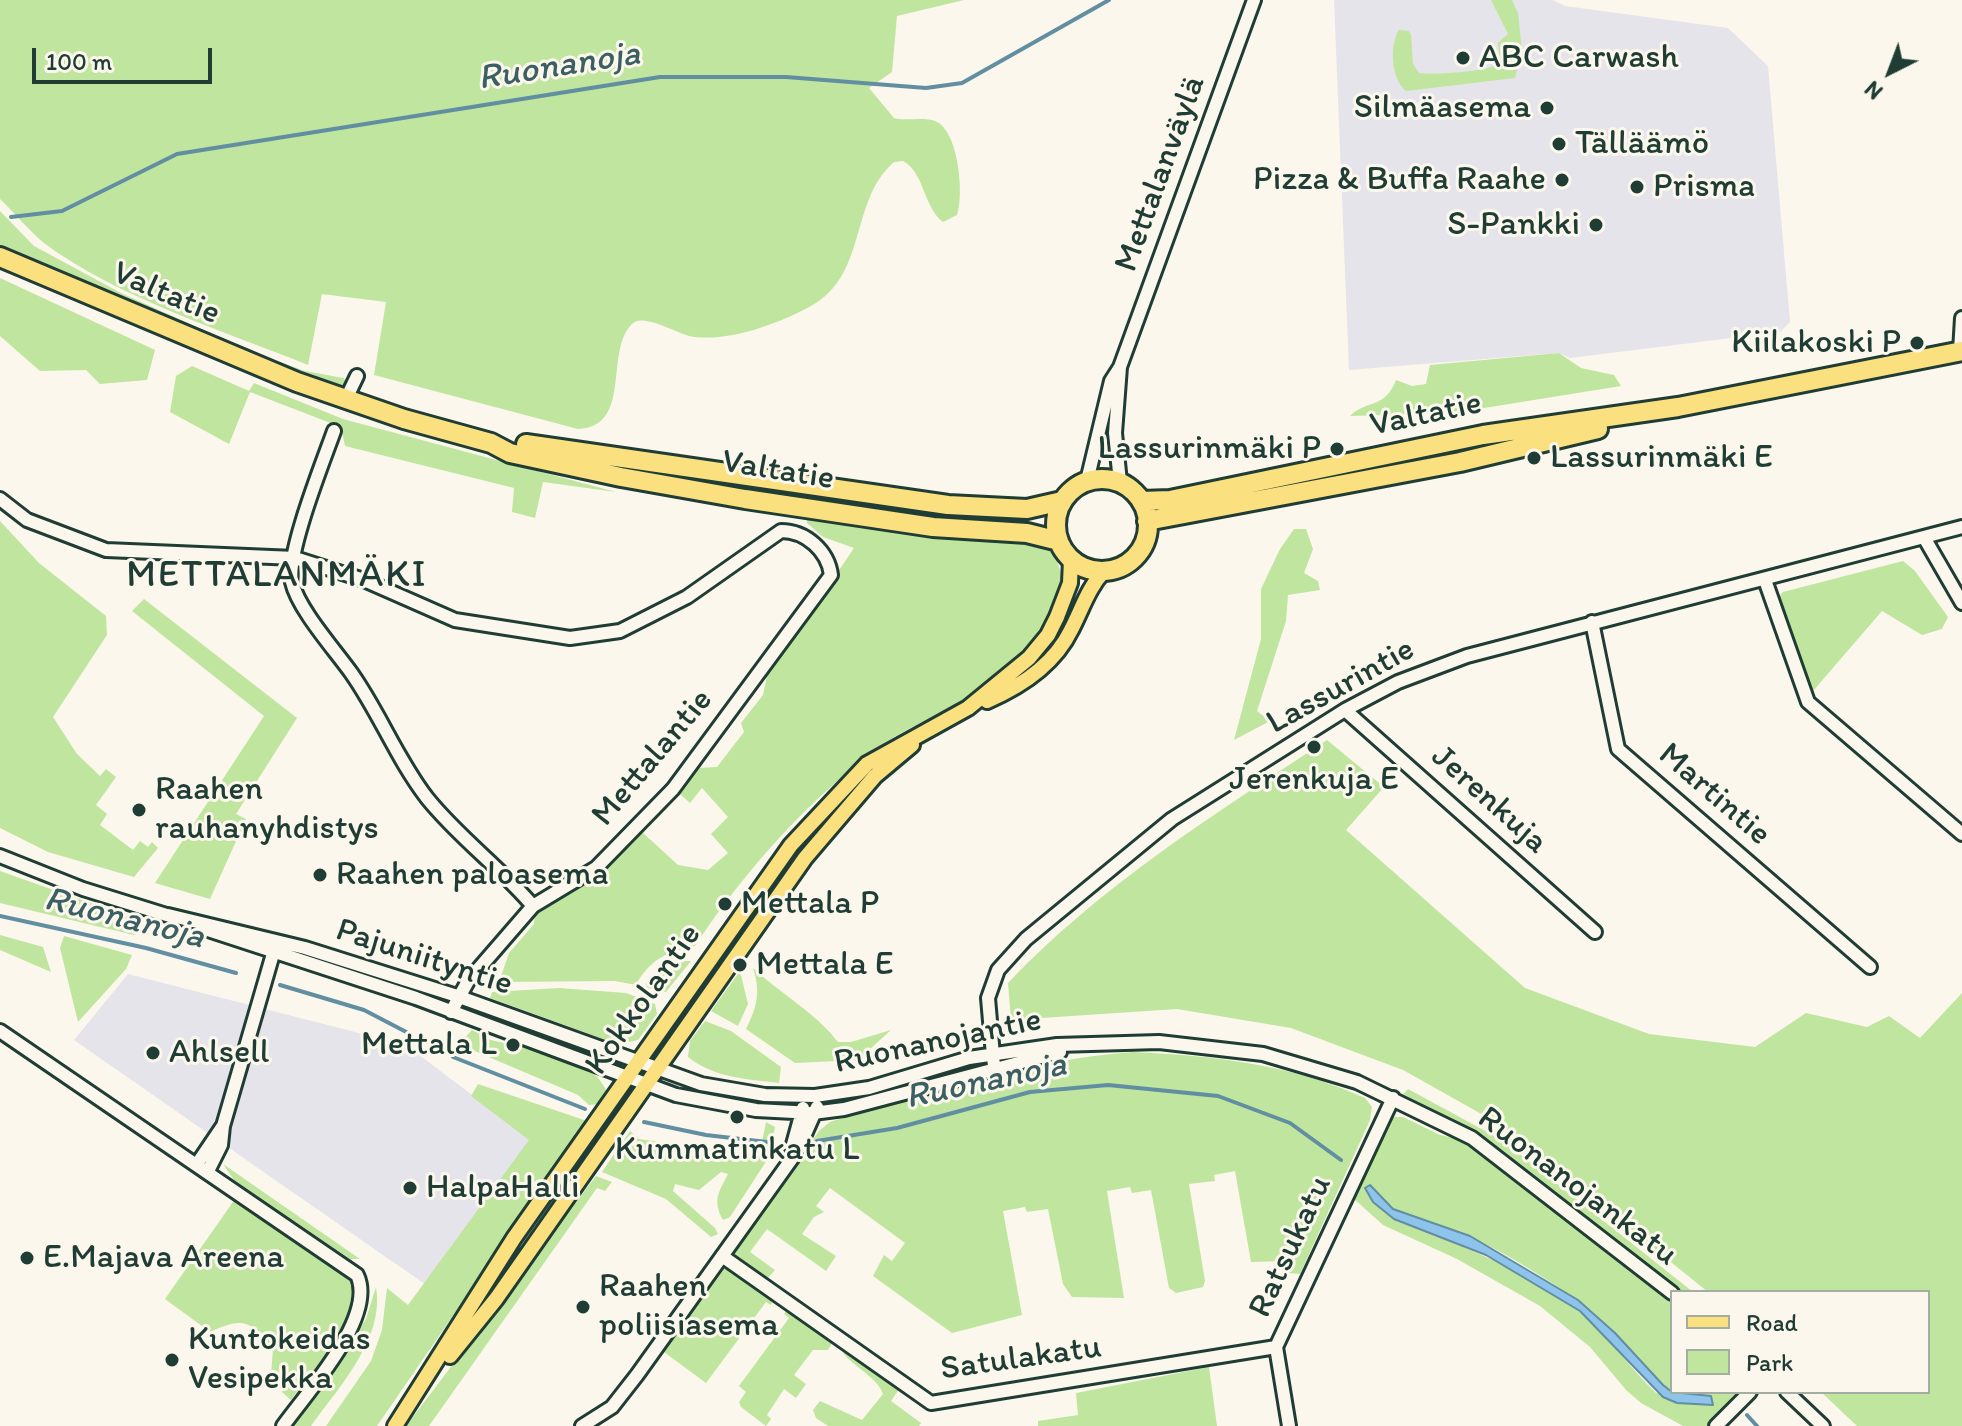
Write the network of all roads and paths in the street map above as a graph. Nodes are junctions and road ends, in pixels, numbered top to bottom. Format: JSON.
{"nodes":[{"id":1,"x":1254,"y":0,"type":"edge"},
{"id":2,"x":0,"y":257,"type":"edge"},
{"id":3,"x":1962,"y":318,"type":"edge"},
{"id":4,"x":1961,"y":351,"type":"edge"},
{"id":5,"x":1120,"y":367,"type":"junction"},
{"id":6,"x":357,"y":376,"type":"dead end"},
{"id":7,"x":346,"y":399,"type":"junction"},
{"id":8,"x":1678,"y":407,"type":"junction"},
{"id":9,"x":334,"y":431,"type":"dead end"},
{"id":10,"x":491,"y":443,"type":"junction"},
{"id":11,"x":1087,"y":481,"type":"junction"},
{"id":12,"x":1120,"y":482,"type":"junction"},
{"id":13,"x":0,"y":499,"type":"edge"},
{"id":14,"x":1062,"y":501,"type":"junction"},
{"id":15,"x":1141,"y":501,"type":"junction"},
{"id":16,"x":1147,"y":521,"type":"junction"},
{"id":17,"x":1962,"y":527,"type":"edge"},
{"id":18,"x":1925,"y":539,"type":"junction"},
{"id":19,"x":1059,"y":541,"type":"junction"},
{"id":20,"x":295,"y":558,"type":"junction"},
{"id":21,"x":1071,"y":559,"type":"junction"},
{"id":22,"x":1104,"y":571,"type":"junction"},
{"id":23,"x":1765,"y":580,"type":"junction"},
{"id":24,"x":1962,"y":603,"type":"edge"},
{"id":25,"x":1592,"y":622,"type":"junction"},
{"id":26,"x":968,"y":708,"type":"junction"},
{"id":27,"x":1345,"y":710,"type":"junction"},
{"id":28,"x":951,"y":717,"type":"junction"},
{"id":29,"x":1962,"y":834,"type":"edge"},
{"id":30,"x":0,"y":856,"type":"edge"},
{"id":31,"x":533,"y":906,"type":"junction"},
{"id":32,"x":1595,"y":932,"type":"dead end"},
{"id":33,"x":275,"y":947,"type":"junction"},
{"id":34,"x":1870,"y":967,"type":"dead end"},
{"id":35,"x":459,"y":997,"type":"junction"},
{"id":36,"x":451,"y":1012,"type":"junction"},
{"id":37,"x":0,"y":1031,"type":"edge"},
{"id":38,"x":1127,"y":1041,"type":"joint"},
{"id":39,"x":993,"y":1060,"type":"junction"},
{"id":40,"x":637,"y":1062,"type":"junction"},
{"id":41,"x":657,"y":1070,"type":"junction"},
{"id":42,"x":627,"y":1077,"type":"junction"},
{"id":43,"x":647,"y":1084,"type":"junction"},
{"id":44,"x":810,"y":1096,"type":"junction"},
{"id":45,"x":1393,"y":1098,"type":"junction"},
{"id":46,"x":803,"y":1113,"type":"junction"},
{"id":47,"x":817,"y":1113,"type":"junction"},
{"id":48,"x":786,"y":1162,"type":"junction"},
{"id":49,"x":202,"y":1168,"type":"junction"},
{"id":50,"x":722,"y":1256,"type":"junction"},
{"id":51,"x":1670,"y":1291,"type":"edge"},
{"id":52,"x":1276,"y":1347,"type":"junction"},
{"id":53,"x":437,"y":1365,"type":"junction"},
{"id":54,"x":1748,"y":1394,"type":"edge"},
{"id":55,"x":1789,"y":1394,"type":"edge"},
{"id":56,"x":283,"y":1426,"type":"edge"},
{"id":57,"x":395,"y":1426,"type":"edge"},
{"id":58,"x":582,"y":1426,"type":"edge"},
{"id":59,"x":1289,"y":1426,"type":"edge"},
{"id":60,"x":1716,"y":1426,"type":"edge"},
{"id":61,"x":1823,"y":1426,"type":"edge"}],
"edges":[{"from":1,"to":5,"type":"street","name":"Mettalanväylä"},
{"from":2,"to":7,"type":"highway","name":"Valtatie"},
{"from":3,"to":4,"type":"street"},
{"from":4,"to":8,"type":"highway","name":"Valtatie"},
{"from":5,"to":11,"type":"street","name":"Mettalanväylä"},
{"from":5,"to":12,"type":"street","name":"Mettalanväylä"},
{"from":6,"to":7,"type":"street"},
{"from":7,"to":10,"type":"highway","name":"Valtatie"},
{"from":8,"to":15,"type":"highway","name":"Valtatie"},
{"from":8,"to":16,"type":"highway","name":"Valtatie"},
{"from":9,"to":20,"type":"street"},
{"from":10,"to":14,"type":"highway","name":"Valtatie"},
{"from":10,"to":19,"type":"highway","name":"Valtatie"},
{"from":11,"to":12,"type":"highway"},
{"from":11,"to":14,"type":"highway"},
{"from":12,"to":15,"type":"highway"},
{"from":13,"to":20,"type":"street"},
{"from":14,"to":19,"type":"highway"},
{"from":15,"to":16,"type":"highway"},
{"from":16,"to":22,"type":"highway"},
{"from":17,"to":18,"type":"street","name":"Lassurintie"},
{"from":18,"to":23,"type":"street","name":"Lassurintie"},
{"from":18,"to":24,"type":"street"},
{"from":19,"to":21,"type":"highway"},
{"from":20,"to":31,"type":"street"},
{"from":20,"to":31,"type":"street","name":"Mettalantie"},
{"from":21,"to":22,"type":"highway"},
{"from":21,"to":26,"type":"main road","name":"Kokkolantie"},
{"from":22,"to":26,"type":"main road","name":"Kokkolantie"},
{"from":23,"to":25,"type":"street","name":"Lassurintie"},
{"from":23,"to":29,"type":"street"},
{"from":25,"to":27,"type":"street","name":"Lassurintie"},
{"from":25,"to":34,"type":"street","name":"Martintie"},
{"from":26,"to":28,"type":"main road","name":"Kokkolantie"},
{"from":27,"to":32,"type":"street","name":"Jerenkuja"},
{"from":27,"to":39,"type":"street","name":"Lassurintie"},
{"from":28,"to":40,"type":"main road","name":"Kokkolantie"},
{"from":28,"to":41,"type":"main road","name":"Kokkolantie"},
{"from":30,"to":33,"type":"street","name":"Pajuniityntie"},
{"from":31,"to":35,"type":"street","name":"Mettalantie"},
{"from":33,"to":35,"type":"street","name":"Pajuniityntie"},
{"from":33,"to":36,"type":"street","name":"Pajuniityntie"},
{"from":33,"to":49,"type":"street"},
{"from":35,"to":36,"type":"street","name":"Mettalantie"},
{"from":35,"to":40,"type":"street","name":"Pajuniityntie"},
{"from":36,"to":42,"type":"street","name":"Pajuniityntie"},
{"from":37,"to":49,"type":"street"},
{"from":38,"to":39,"type":"street","name":"Ruonanojantie"},
{"from":38,"to":45,"type":"street","name":"Ruonanojankatu"},
{"from":39,"to":44,"type":"street","name":"Ruonanojantie"},
{"from":39,"to":47,"type":"street","name":"Ruonanojantie"},
{"from":40,"to":41,"type":"street","name":"Pajuniityntie"},
{"from":40,"to":42,"type":"main road","name":"Kokkolantie"},
{"from":41,"to":43,"type":"main road","name":"Kokkolantie"},
{"from":41,"to":44,"type":"street","name":"Ruonanojantie"},
{"from":42,"to":43,"type":"street","name":"Pajuniityntie"},
{"from":42,"to":53,"type":"main road","name":"Kokkolantie"},
{"from":43,"to":46,"type":"street","name":"Ruonanojantie"},
{"from":43,"to":53,"type":"main road","name":"Kokkolantie"},
{"from":44,"to":46,"type":"street"},
{"from":44,"to":47,"type":"street"},
{"from":45,"to":51,"type":"street","name":"Ruonanojankatu"},
{"from":45,"to":52,"type":"street","name":"Ratsukatu"},
{"from":46,"to":47,"type":"street","name":"Ruonanojantie"},
{"from":46,"to":48,"type":"street"},
{"from":47,"to":48,"type":"street"},
{"from":48,"to":50,"type":"street"},
{"from":49,"to":56,"type":"street"},
{"from":50,"to":52,"type":"street","name":"Satulakatu"},
{"from":50,"to":58,"type":"street"},
{"from":52,"to":59,"type":"street","name":"Ratsukatu"},
{"from":53,"to":57,"type":"main road","name":"Kokkolantie"},
{"from":54,"to":60,"type":"street"},
{"from":55,"to":61,"type":"street"}]}
